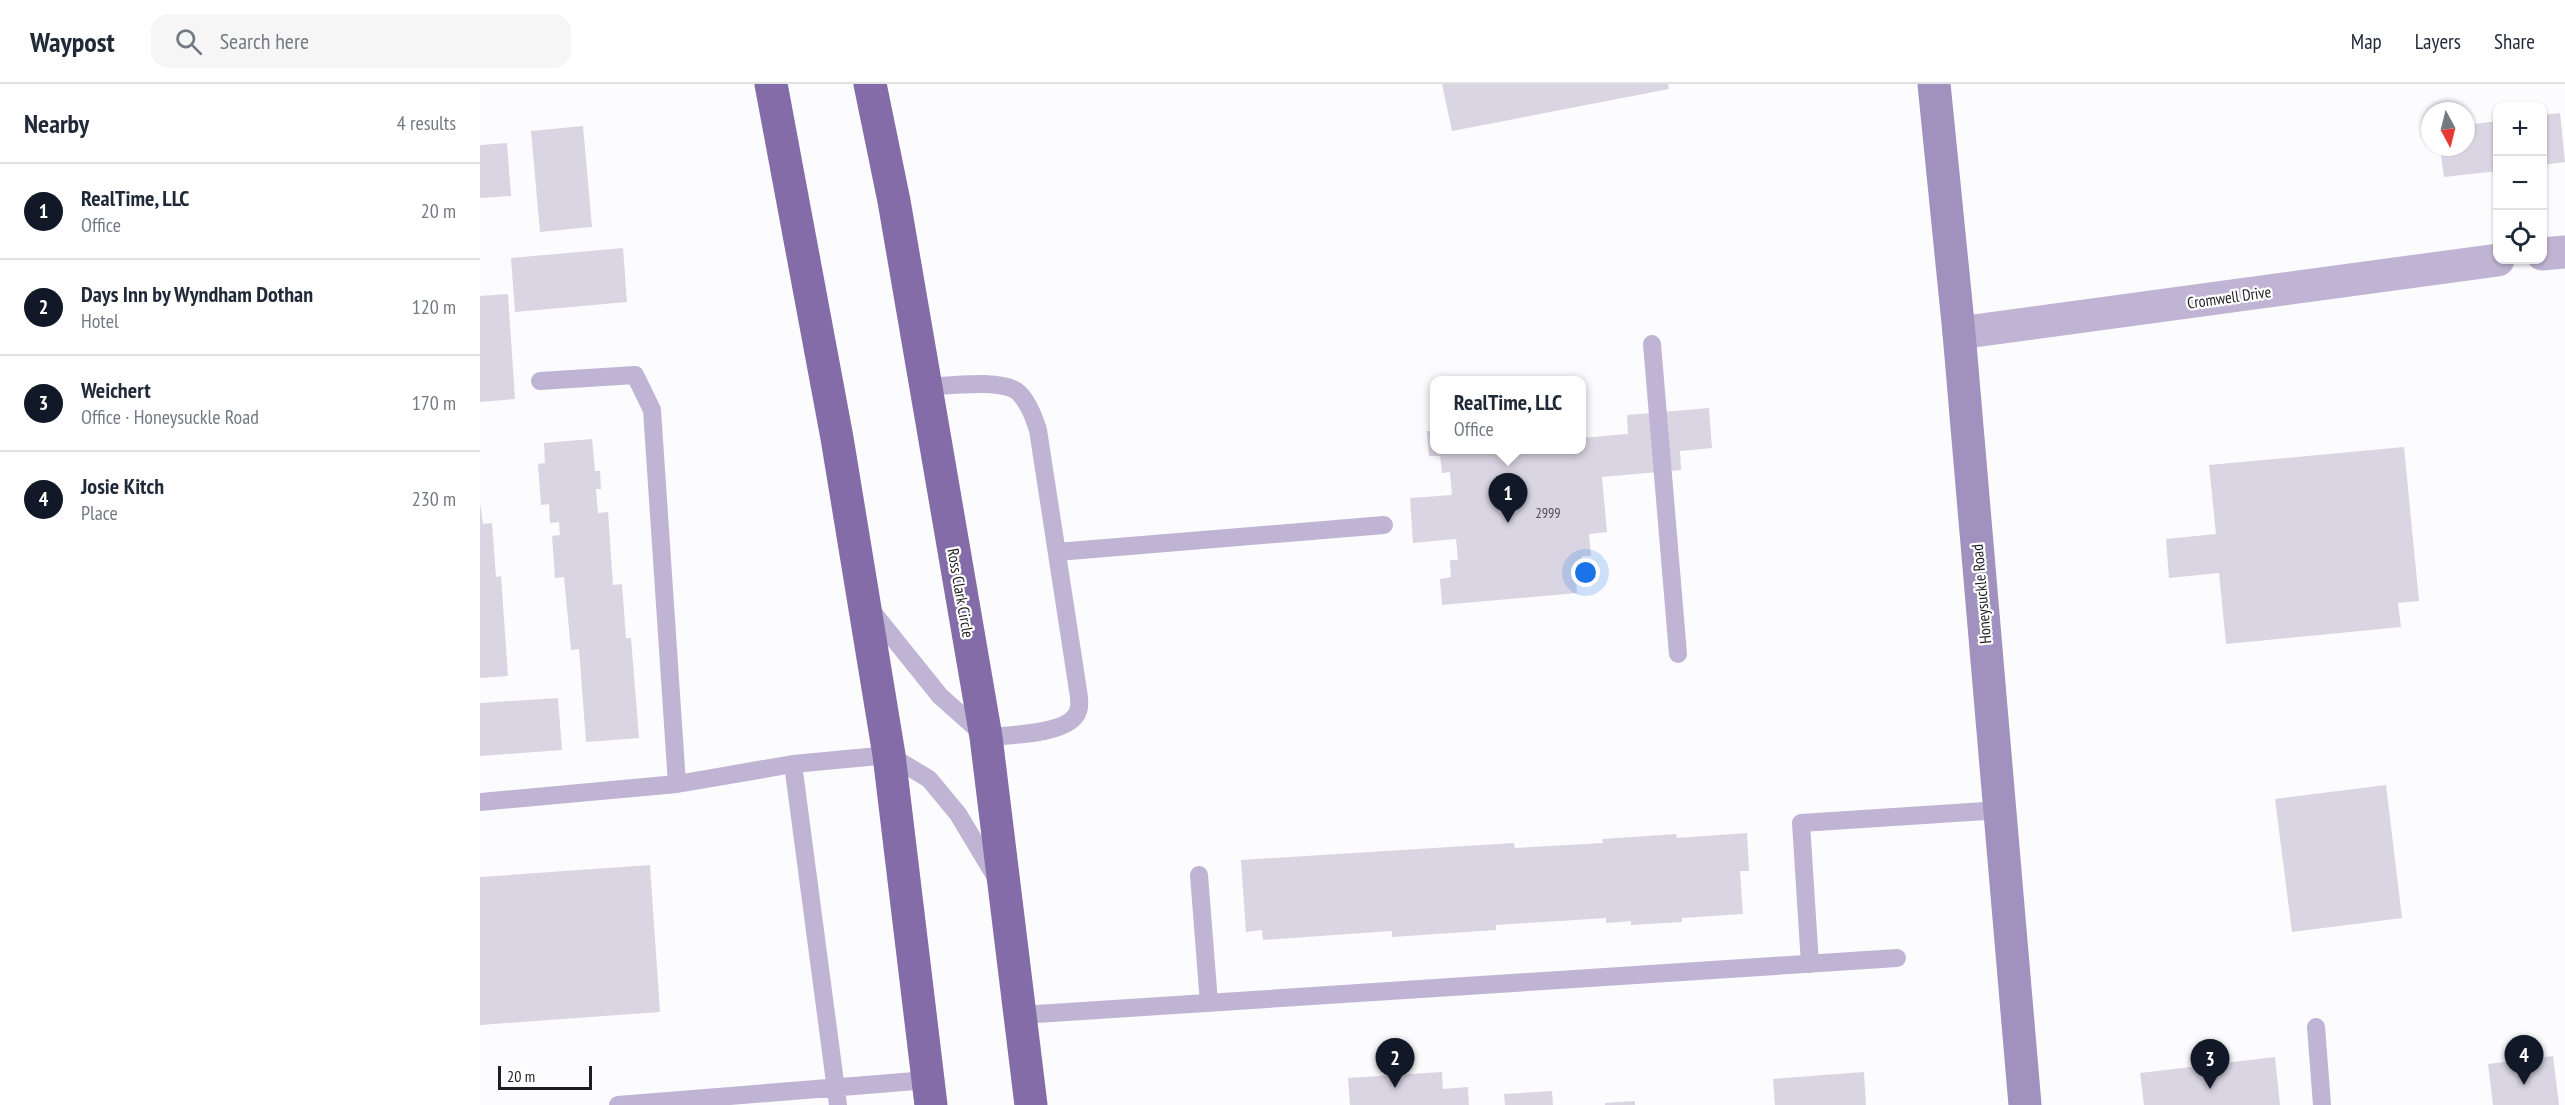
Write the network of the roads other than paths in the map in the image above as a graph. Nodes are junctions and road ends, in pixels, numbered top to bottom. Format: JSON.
{"nodes":[{"id":1,"x":771,"y":84,"type":"edge"},
{"id":2,"x":870,"y":84,"type":"edge"},
{"id":3,"x":1934,"y":84,"type":"edge"},
{"id":4,"x":2565,"y":252,"type":"edge"},
{"id":5,"x":2547,"y":254,"type":"edge"},
{"id":6,"x":2493,"y":261,"type":"edge"},
{"id":7,"x":1959,"y":333,"type":"junction"},
{"id":8,"x":1652,"y":344,"type":"dead end"},
{"id":9,"x":540,"y":381,"type":"dead end"},
{"id":10,"x":926,"y":387,"type":"junction"},
{"id":11,"x":1384,"y":525,"type":"dead end"},
{"id":12,"x":1057,"y":552,"type":"junction"},
{"id":13,"x":863,"y":600,"type":"junction"},
{"id":14,"x":1678,"y":654,"type":"dead end"},
{"id":15,"x":986,"y":737,"type":"junction"},
{"id":16,"x":889,"y":754,"type":"junction"},
{"id":17,"x":793,"y":764,"type":"junction"},
{"id":18,"x":677,"y":784,"type":"junction"},
{"id":19,"x":480,"y":802,"type":"edge"},
{"id":20,"x":2001,"y":810,"type":"junction"},
{"id":21,"x":1198,"y":875,"type":"dead end"},
{"id":22,"x":1006,"y":894,"type":"junction"},
{"id":23,"x":1897,"y":958,"type":"dead end"},
{"id":24,"x":1810,"y":964,"type":"junction"},
{"id":25,"x":1209,"y":1003,"type":"junction"},
{"id":26,"x":1021,"y":1015,"type":"junction"},
{"id":27,"x":2316,"y":1027,"type":"dead end"},
{"id":28,"x":930,"y":1093,"type":"edge"},
{"id":29,"x":837,"y":1097,"type":"edge"},
{"id":30,"x":618,"y":1105,"type":"edge"},
{"id":31,"x":1030,"y":1105,"type":"edge"},
{"id":32,"x":2025,"y":1105,"type":"edge"},
{"id":33,"x":2322,"y":1105,"type":"edge"}],
"edges":[{"from":1,"to":13,"type":"highway"},
{"from":2,"to":10,"type":"highway","name":"Ross Clark Circle"},
{"from":3,"to":7,"type":"main road","name":"Honeysuckle Road"},
{"from":4,"to":5,"type":"street"},
{"from":6,"to":7,"type":"street","name":"Cromwell Drive"},
{"from":7,"to":20,"type":"main road","name":"Honeysuckle Road"},
{"from":8,"to":14,"type":"lane"},
{"from":9,"to":18,"type":"lane"},
{"from":10,"to":12,"type":"lane"},
{"from":10,"to":15,"type":"highway","name":"Ross Clark Circle"},
{"from":11,"to":12,"type":"lane"},
{"from":12,"to":15,"type":"lane"},
{"from":13,"to":15,"type":"lane"},
{"from":13,"to":16,"type":"highway"},
{"from":15,"to":22,"type":"highway","name":"Ross Clark Circle"},
{"from":16,"to":17,"type":"lane"},
{"from":16,"to":22,"type":"lane"},
{"from":16,"to":28,"type":"highway"},
{"from":17,"to":18,"type":"lane"},
{"from":17,"to":29,"type":"lane"},
{"from":18,"to":19,"type":"lane"},
{"from":20,"to":24,"type":"lane"},
{"from":20,"to":32,"type":"main road","name":"Honeysuckle Road"},
{"from":21,"to":25,"type":"lane"},
{"from":22,"to":26,"type":"highway","name":"Ross Clark Circle"},
{"from":23,"to":24,"type":"lane"},
{"from":24,"to":25,"type":"lane"},
{"from":25,"to":26,"type":"lane"},
{"from":26,"to":31,"type":"highway","name":"Ross Clark Circle"},
{"from":27,"to":33,"type":"lane"},
{"from":28,"to":29,"type":"lane"},
{"from":29,"to":30,"type":"lane"}]}
